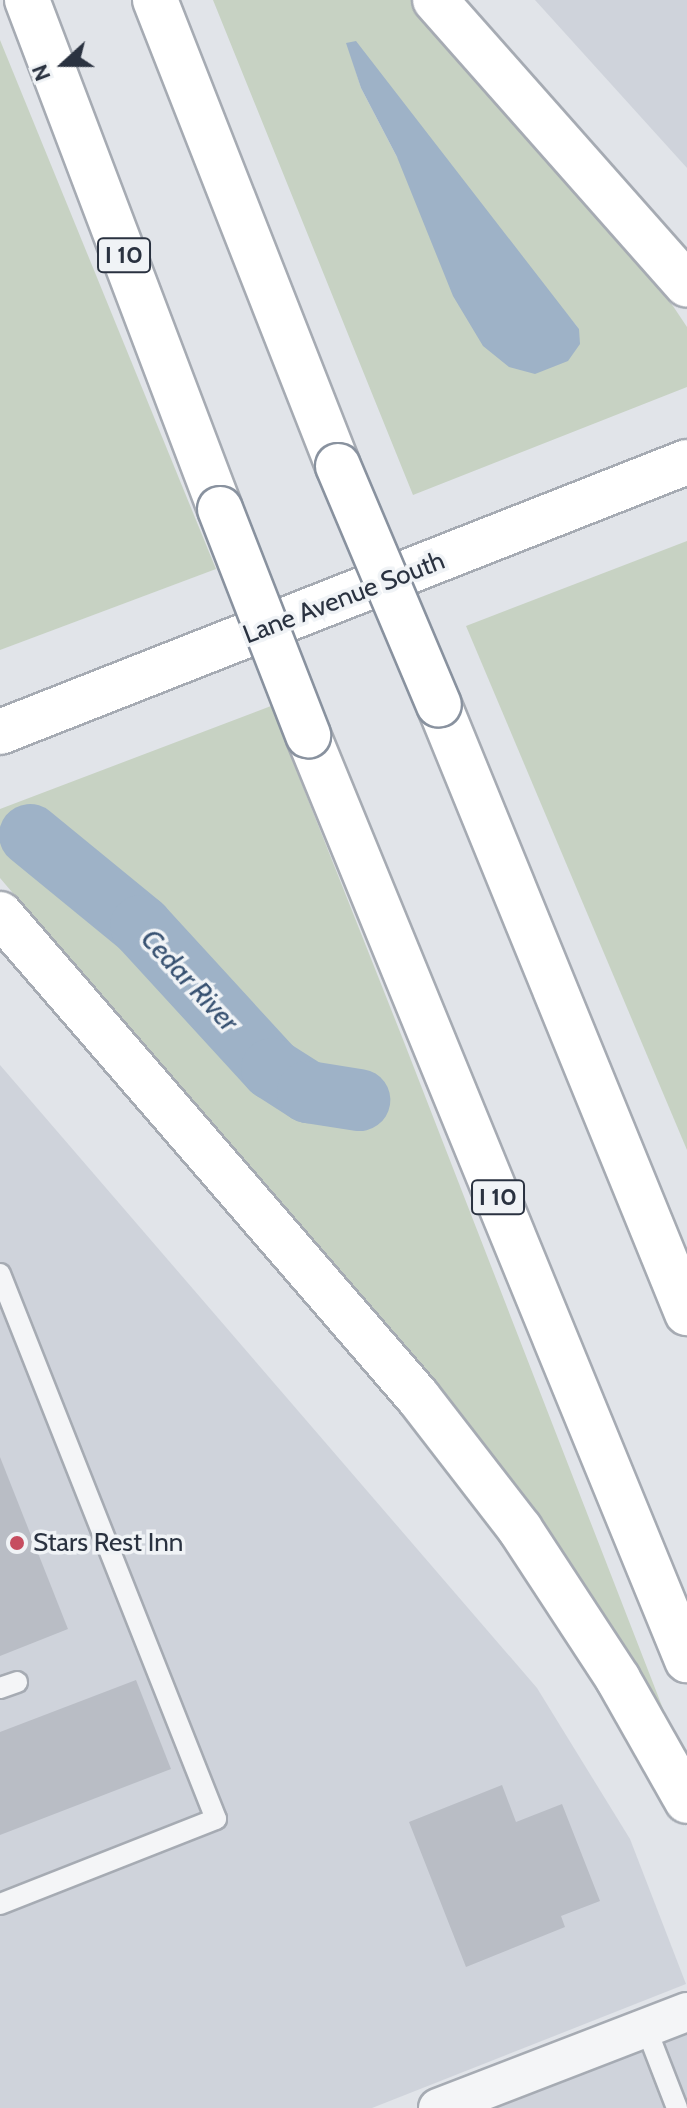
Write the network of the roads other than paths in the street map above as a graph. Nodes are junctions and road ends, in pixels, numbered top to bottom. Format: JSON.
{"nodes":[{"id":1,"x":27,"y":0,"type":"edge"},
{"id":2,"x":155,"y":0,"type":"edge"},
{"id":3,"x":435,"y":0,"type":"edge"},
{"id":4,"x":687,"y":285,"type":"edge"},
{"id":5,"x":687,"y":462,"type":"edge"},
{"id":6,"x":0,"y":732,"type":"edge"},
{"id":7,"x":0,"y":914,"type":"edge"},
{"id":8,"x":0,"y":1274,"type":"edge"},
{"id":9,"x":687,"y":1313,"type":"edge"},
{"id":10,"x":687,"y":1660,"type":"edge"},
{"id":11,"x":687,"y":1801,"type":"edge"},
{"id":12,"x":0,"y":1904,"type":"edge"},
{"id":13,"x":687,"y":2012,"type":"edge"},
{"id":14,"x":646,"y":2028,"type":"junction"},
{"id":15,"x":438,"y":2108,"type":"edge"},
{"id":16,"x":677,"y":2108,"type":"edge"}],
"edges":[{"from":1,"to":10,"type":"main road","number":"I 10","bridge":true},
{"from":2,"to":9,"type":"main road","bridge":true},
{"from":3,"to":4,"type":"main road"},
{"from":5,"to":6,"type":"main road","name":"Lane Avenue South"},
{"from":7,"to":11,"type":"main road"},
{"from":8,"to":12,"type":"lane"},
{"from":13,"to":14,"type":"street"},
{"from":14,"to":15,"type":"street"},
{"from":14,"to":16,"type":"lane"}]}
